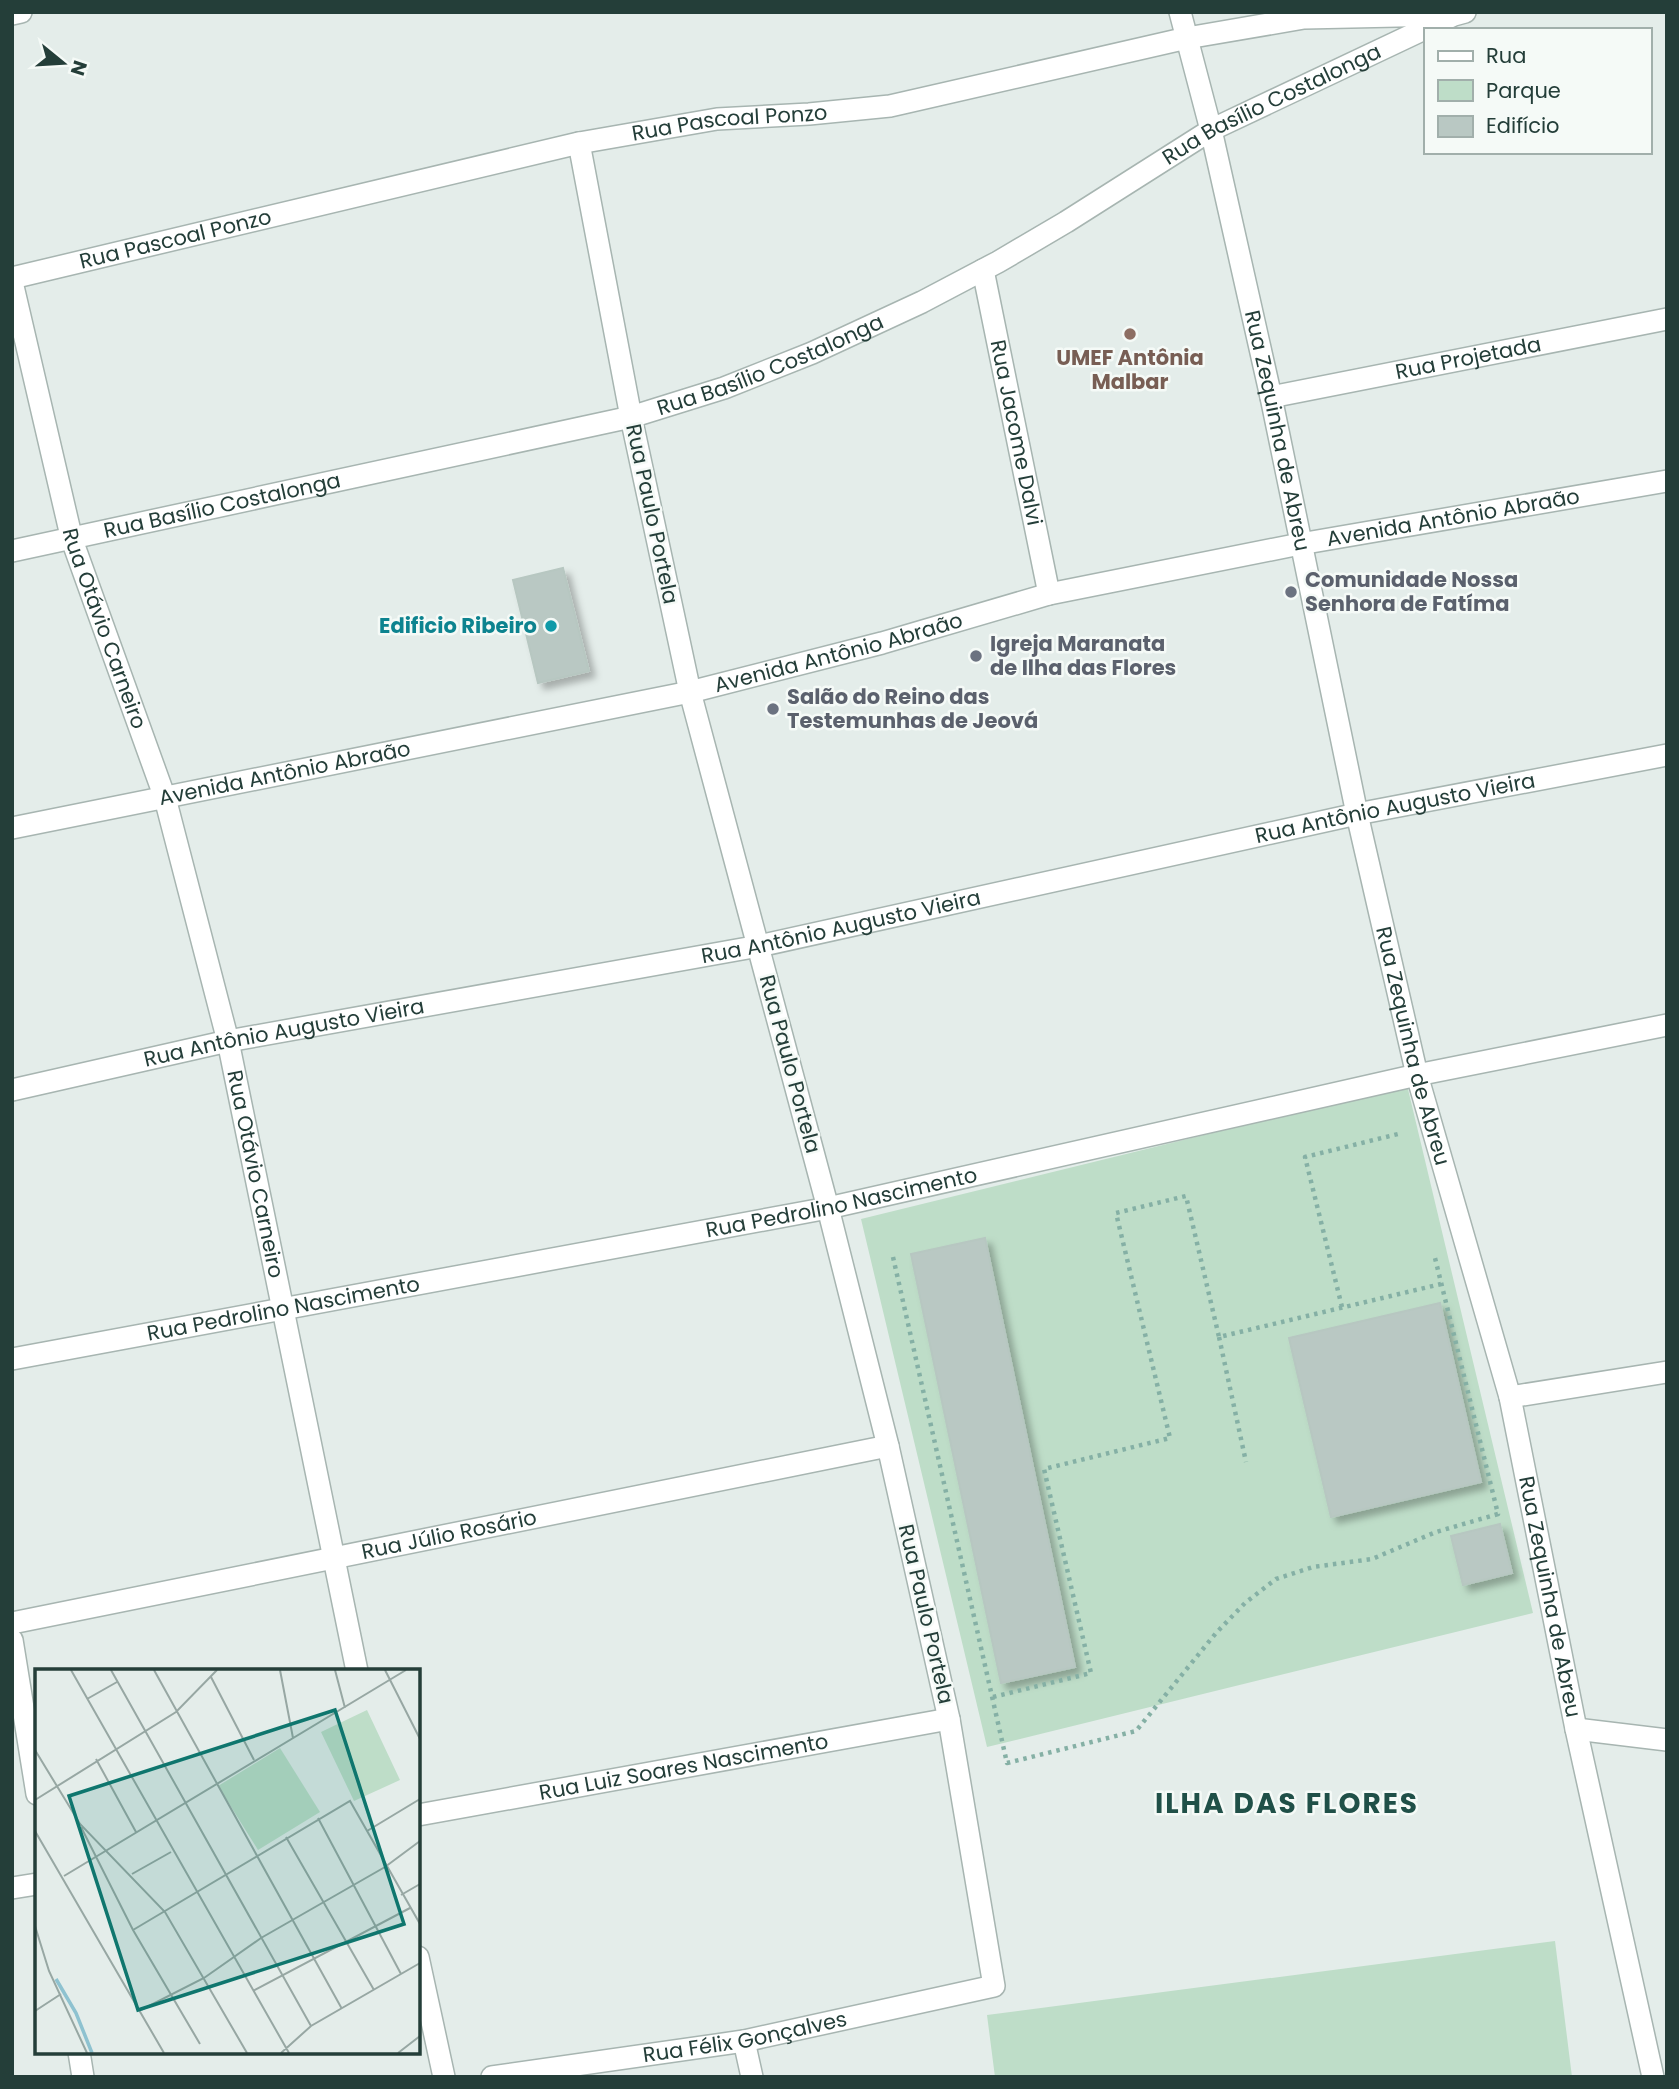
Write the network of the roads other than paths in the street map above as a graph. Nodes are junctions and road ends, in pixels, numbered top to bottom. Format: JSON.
{"nodes":[{"id":1,"x":21,"y":12,"type":"edge"},
{"id":2,"x":1180,"y":12,"type":"edge"},
{"id":3,"x":1459,"y":13,"type":"edge"},
{"id":4,"x":12,"y":14,"type":"edge"},
{"id":5,"x":1427,"y":28,"type":"edge"},
{"id":6,"x":1424,"y":30,"type":"edge"},
{"id":7,"x":1186,"y":38,"type":"junction"},
{"id":8,"x":1211,"y":130,"type":"junction"},
{"id":9,"x":579,"y":143,"type":"junction"},
{"id":10,"x":983,"y":270,"type":"junction"},
{"id":11,"x":12,"y":280,"type":"edge"},
{"id":12,"x":1667,"y":319,"type":"edge"},
{"id":13,"x":1271,"y":397,"type":"junction"},
{"id":14,"x":631,"y":417,"type":"junction"},
{"id":15,"x":1667,"y":481,"type":"edge"},
{"id":16,"x":72,"y":540,"type":"junction"},
{"id":17,"x":1300,"y":544,"type":"junction"},
{"id":18,"x":12,"y":551,"type":"edge"},
{"id":19,"x":1049,"y":594,"type":"junction"},
{"id":20,"x":690,"y":692,"type":"junction"},
{"id":21,"x":1667,"y":755,"type":"edge"},
{"id":22,"x":165,"y":798,"type":"junction"},
{"id":23,"x":1357,"y":814,"type":"junction"},
{"id":24,"x":12,"y":828,"type":"edge"},
{"id":25,"x":759,"y":946,"type":"junction"},
{"id":26,"x":1667,"y":1026,"type":"edge"},
{"id":27,"x":228,"y":1041,"type":"junction"},
{"id":28,"x":1417,"y":1074,"type":"junction"},
{"id":29,"x":12,"y":1090,"type":"edge"},
{"id":30,"x":828,"y":1208,"type":"junction"},
{"id":31,"x":284,"y":1310,"type":"junction"},
{"id":32,"x":12,"y":1359,"type":"edge"},
{"id":33,"x":1667,"y":1372,"type":"edge"},
{"id":34,"x":1510,"y":1397,"type":"junction"},
{"id":35,"x":888,"y":1446,"type":"junction"},
{"id":36,"x":333,"y":1558,"type":"junction"},
{"id":37,"x":12,"y":1623,"type":"edge"},
{"id":38,"x":12,"y":1640,"type":"edge"},
{"id":39,"x":357,"y":1669,"type":"edge"},
{"id":40,"x":949,"y":1719,"type":"junction"},
{"id":41,"x":1576,"y":1729,"type":"junction"},
{"id":42,"x":1667,"y":1740,"type":"edge"},
{"id":43,"x":35,"y":1782,"type":"edge"},
{"id":44,"x":420,"y":1815,"type":"edge"},
{"id":45,"x":35,"y":1884,"type":"edge"},
{"id":46,"x":12,"y":1888,"type":"edge"},
{"id":47,"x":420,"y":1966,"type":"edge"},
{"id":48,"x":994,"y":1986,"type":"joint"},
{"id":49,"x":744,"y":2040,"type":"junction"},
{"id":50,"x":79,"y":2054,"type":"edge"},
{"id":51,"x":83,"y":2077,"type":"edge"},
{"id":52,"x":444,"y":2077,"type":"edge"},
{"id":53,"x":492,"y":2077,"type":"edge"},
{"id":54,"x":752,"y":2077,"type":"edge"},
{"id":55,"x":1653,"y":2077,"type":"edge"}],
"edges":[{"from":1,"to":4,"type":"street"},
{"from":2,"to":7,"type":"street","name":"Rua Zequinha de Abreu"},
{"from":3,"to":5,"type":"street","name":"Rua Basílio Costalonga"},
{"from":3,"to":7,"type":"street","name":"Rua Pascoal Ponzo"},
{"from":6,"to":8,"type":"street","name":"Rua Basílio Costalonga"},
{"from":7,"to":8,"type":"street","name":"Rua Zequinha de Abreu"},
{"from":7,"to":9,"type":"street","name":"Rua Pascoal Ponzo"},
{"from":8,"to":10,"type":"street","name":"Rua Basílio Costalonga"},
{"from":8,"to":13,"type":"street","name":"Rua Zequinha de Abreu"},
{"from":9,"to":11,"type":"street","name":"Rua Pascoal Ponzo"},
{"from":9,"to":14,"type":"street","name":"Rua Paulo Portela"},
{"from":10,"to":14,"type":"street","name":"Rua Basílio Costalonga"},
{"from":10,"to":19,"type":"street","name":"Rua Jacome Dalvi"},
{"from":11,"to":16,"type":"street","name":"Rua Otávio Carneiro"},
{"from":12,"to":13,"type":"street","name":"Rua Projetada"},
{"from":13,"to":17,"type":"street","name":"Rua Zequinha de Abreu"},
{"from":14,"to":16,"type":"street","name":"Rua Basílio Costalonga"},
{"from":14,"to":20,"type":"street","name":"Rua Paulo Portela"},
{"from":15,"to":17,"type":"street","name":"Avenida Antônio Abraão"},
{"from":16,"to":18,"type":"street","name":"Rua Basílio Costalonga"},
{"from":16,"to":22,"type":"street","name":"Rua Otávio Carneiro"},
{"from":17,"to":19,"type":"street","name":"Avenida Antônio Abraão"},
{"from":17,"to":23,"type":"street","name":"Rua Zequinha de Abreu"},
{"from":19,"to":20,"type":"street","name":"Avenida Antônio Abraão"},
{"from":20,"to":22,"type":"street","name":"Avenida Antônio Abraão"},
{"from":20,"to":25,"type":"street","name":"Rua Paulo Portela"},
{"from":21,"to":23,"type":"street","name":"Rua Antônio Augusto Vieira"},
{"from":22,"to":24,"type":"street","name":"Avenida Antônio Abraão"},
{"from":22,"to":27,"type":"street","name":"Rua Otávio Carneiro"},
{"from":23,"to":25,"type":"street","name":"Rua Antônio Augusto Vieira"},
{"from":23,"to":28,"type":"street","name":"Rua Zequinha de Abreu"},
{"from":25,"to":27,"type":"street","name":"Rua Antônio Augusto Vieira"},
{"from":25,"to":30,"type":"street","name":"Rua Paulo Portela"},
{"from":26,"to":28,"type":"street","name":"Rua Pedrolino Nascimento"},
{"from":27,"to":29,"type":"street","name":"Rua Antônio Augusto Vieira"},
{"from":27,"to":31,"type":"street","name":"Rua Otávio Carneiro"},
{"from":28,"to":30,"type":"street","name":"Rua Pedrolino Nascimento"},
{"from":28,"to":34,"type":"street","name":"Rua Zequinha de Abreu"},
{"from":30,"to":31,"type":"street","name":"Rua Pedrolino Nascimento"},
{"from":30,"to":35,"type":"street","name":"Rua Paulo Portela"},
{"from":31,"to":32,"type":"street","name":"Rua Pedrolino Nascimento"},
{"from":31,"to":36,"type":"street","name":"Rua Otávio Carneiro"},
{"from":33,"to":34,"type":"street"},
{"from":34,"to":41,"type":"street","name":"Rua Zequinha de Abreu"},
{"from":35,"to":36,"type":"street","name":"Rua Júlio Rosário"},
{"from":35,"to":40,"type":"street","name":"Rua Paulo Portela"},
{"from":36,"to":37,"type":"street","name":"Rua Júlio Rosário"},
{"from":36,"to":39,"type":"street","name":"Rua Otávio Carneiro"},
{"from":38,"to":43,"type":"street"},
{"from":40,"to":44,"type":"street","name":"Rua Luiz Soares Nascimento"},
{"from":40,"to":48,"type":"street","name":"Rua Paulo Portela"},
{"from":41,"to":42,"type":"street"},
{"from":41,"to":55,"type":"street","name":"Rua Zequinha de Abreu"},
{"from":45,"to":46,"type":"street"},
{"from":47,"to":52,"type":"street"},
{"from":48,"to":49,"type":"street","name":"Rua Félix Gonçalves"},
{"from":49,"to":53,"type":"street","name":"Rua Félix Gonçalves"},
{"from":49,"to":54,"type":"street"},
{"from":50,"to":51,"type":"street"}]}
